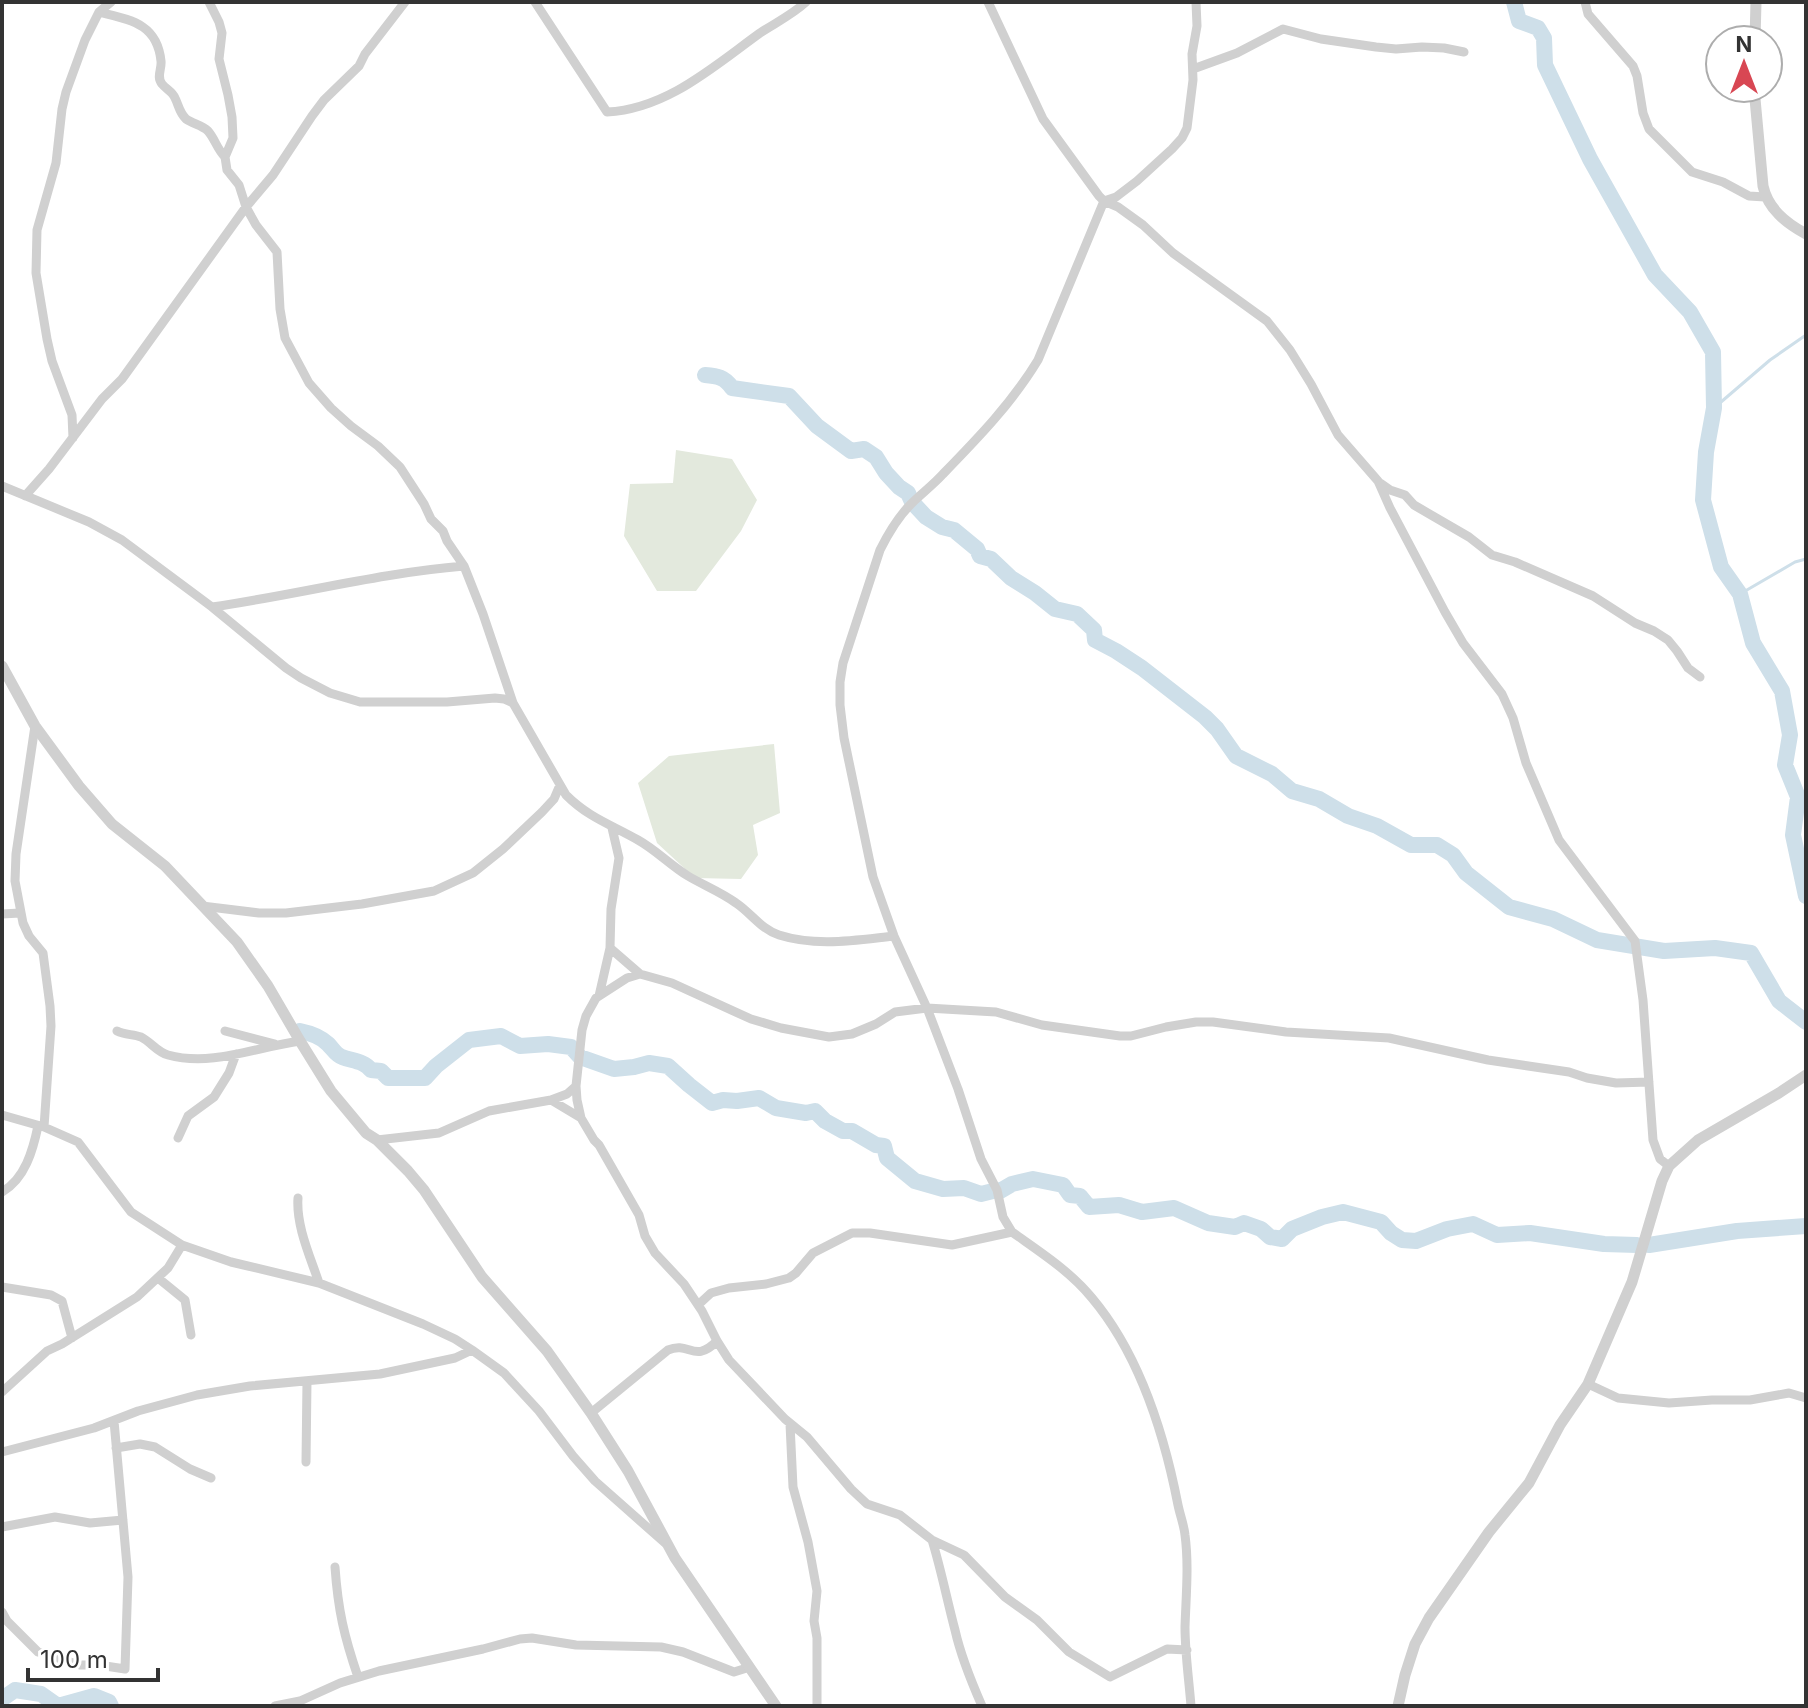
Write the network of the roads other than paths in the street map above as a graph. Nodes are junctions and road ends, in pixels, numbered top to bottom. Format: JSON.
{"nodes":[{"id":1,"x":111,"y":2,"type":"edge"},
{"id":2,"x":209,"y":2,"type":"edge"},
{"id":3,"x":405,"y":2,"type":"edge"},
{"id":4,"x":535,"y":2,"type":"edge"},
{"id":5,"x":806,"y":2,"type":"edge"},
{"id":6,"x":988,"y":2,"type":"edge"},
{"id":7,"x":1196,"y":2,"type":"edge"},
{"id":8,"x":1585,"y":2,"type":"edge"},
{"id":9,"x":1756,"y":2,"type":"edge"},
{"id":10,"x":99,"y":12,"type":"junction"},
{"id":11,"x":1755,"y":24,"type":"edge"},
{"id":12,"x":1464,"y":52,"type":"dead end"},
{"id":13,"x":1193,"y":69,"type":"junction"},
{"id":14,"x":1756,"y":104,"type":"edge"},
{"id":15,"x":225,"y":157,"type":"junction"},
{"id":16,"x":1765,"y":197,"type":"junction"},
{"id":17,"x":1104,"y":201,"type":"junction"},
{"id":18,"x":246,"y":207,"type":"junction"},
{"id":19,"x":1806,"y":234,"type":"edge"},
{"id":20,"x":73,"y":438,"type":"junction"},
{"id":21,"x":1378,"y":481,"type":"junction"},
{"id":22,"x":2,"y":486,"type":"edge"},
{"id":23,"x":25,"y":496,"type":"junction"},
{"id":24,"x":464,"y":566,"type":"junction"},
{"id":25,"x":212,"y":607,"type":"junction"},
{"id":26,"x":2,"y":666,"type":"edge"},
{"id":27,"x":1700,"y":677,"type":"dead end"},
{"id":28,"x":513,"y":703,"type":"junction"},
{"id":29,"x":35,"y":726,"type":"junction"},
{"id":30,"x":560,"y":785,"type":"junction"},
{"id":31,"x":612,"y":828,"type":"junction"},
{"id":32,"x":202,"y":906,"type":"junction"},
{"id":33,"x":20,"y":913,"type":"junction"},
{"id":34,"x":2,"y":914,"type":"edge"},
{"id":35,"x":894,"y":936,"type":"junction"},
{"id":36,"x":610,"y":948,"type":"junction"},
{"id":37,"x":640,"y":974,"type":"junction"},
{"id":38,"x":599,"y":996,"type":"junction"},
{"id":39,"x":927,"y":1008,"type":"junction"},
{"id":40,"x":117,"y":1031,"type":"dead end"},
{"id":41,"x":225,"y":1031,"type":"dead end"},
{"id":42,"x":300,"y":1041,"type":"junction"},
{"id":43,"x":278,"y":1044,"type":"junction"},
{"id":44,"x":236,"y":1054,"type":"junction"},
{"id":45,"x":1806,"y":1075,"type":"edge"},
{"id":46,"x":1649,"y":1082,"type":"junction"},
{"id":47,"x":576,"y":1086,"type":"junction"},
{"id":48,"x":551,"y":1100,"type":"junction"},
{"id":49,"x":2,"y":1115,"type":"edge"},
{"id":50,"x":581,"y":1118,"type":"junction"},
{"id":51,"x":41,"y":1126,"type":"junction"},
{"id":52,"x":178,"y":1138,"type":"dead end"},
{"id":53,"x":377,"y":1140,"type":"junction"},
{"id":54,"x":1669,"y":1166,"type":"junction"},
{"id":55,"x":2,"y":1192,"type":"edge"},
{"id":56,"x":298,"y":1198,"type":"dead end"},
{"id":57,"x":1012,"y":1232,"type":"junction"},
{"id":58,"x":182,"y":1245,"type":"junction"},
{"id":59,"x":158,"y":1278,"type":"junction"},
{"id":60,"x":319,"y":1283,"type":"junction"},
{"id":61,"x":2,"y":1287,"type":"edge"},
{"id":62,"x":698,"y":1305,"type":"junction"},
{"id":63,"x":191,"y":1335,"type":"dead end"},
{"id":64,"x":72,"y":1338,"type":"junction"},
{"id":65,"x":717,"y":1341,"type":"junction"},
{"id":66,"x":472,"y":1350,"type":"junction"},
{"id":67,"x":307,"y":1381,"type":"junction"},
{"id":68,"x":1588,"y":1384,"type":"junction"},
{"id":69,"x":2,"y":1392,"type":"edge"},
{"id":70,"x":1806,"y":1398,"type":"edge"},
{"id":71,"x":591,"y":1413,"type":"junction"},
{"id":72,"x":114,"y":1421,"type":"junction"},
{"id":73,"x":790,"y":1424,"type":"junction"},
{"id":74,"x":116,"y":1448,"type":"junction"},
{"id":75,"x":2,"y":1452,"type":"edge"},
{"id":76,"x":306,"y":1462,"type":"dead end"},
{"id":77,"x":211,"y":1478,"type":"dead end"},
{"id":78,"x":123,"y":1520,"type":"junction"},
{"id":79,"x":2,"y":1527,"type":"edge"},
{"id":80,"x":932,"y":1540,"type":"junction"},
{"id":81,"x":668,"y":1546,"type":"junction"},
{"id":82,"x":335,"y":1567,"type":"dead end"},
{"id":83,"x":2,"y":1612,"type":"edge"},
{"id":84,"x":1187,"y":1650,"type":"junction"},
{"id":85,"x":750,"y":1667,"type":"junction"},
{"id":86,"x":358,"y":1677,"type":"junction"},
{"id":87,"x":275,"y":1706,"type":"edge"},
{"id":88,"x":776,"y":1706,"type":"edge"},
{"id":89,"x":817,"y":1706,"type":"edge"},
{"id":90,"x":982,"y":1706,"type":"edge"},
{"id":91,"x":1191,"y":1706,"type":"edge"},
{"id":92,"x":1398,"y":1706,"type":"edge"}],
"edges":[{"from":1,"to":10,"type":"street"},
{"from":2,"to":15,"type":"street"},
{"from":3,"to":18,"type":"street"},
{"from":4,"to":5,"type":"street"},
{"from":6,"to":17,"type":"street"},
{"from":7,"to":13,"type":"street"},
{"from":8,"to":16,"type":"street"},
{"from":9,"to":11,"type":"street"},
{"from":10,"to":15,"type":"street"},
{"from":10,"to":20,"type":"street"},
{"from":12,"to":13,"type":"street"},
{"from":13,"to":17,"type":"street"},
{"from":14,"to":16,"type":"street"},
{"from":15,"to":18,"type":"street"},
{"from":16,"to":19,"type":"street"},
{"from":17,"to":21,"type":"street"},
{"from":17,"to":35,"type":"street"},
{"from":18,"to":20,"type":"street"},
{"from":18,"to":24,"type":"street"},
{"from":20,"to":23,"type":"street"},
{"from":21,"to":27,"type":"street"},
{"from":21,"to":46,"type":"street"},
{"from":22,"to":23,"type":"street"},
{"from":23,"to":25,"type":"street"},
{"from":24,"to":25,"type":"street"},
{"from":24,"to":28,"type":"street"},
{"from":25,"to":28,"type":"street"},
{"from":26,"to":29,"type":"street"},
{"from":28,"to":30,"type":"street"},
{"from":29,"to":32,"type":"street"},
{"from":29,"to":33,"type":"street"},
{"from":30,"to":31,"type":"street"},
{"from":30,"to":32,"type":"street"},
{"from":31,"to":35,"type":"street"},
{"from":31,"to":36,"type":"street"},
{"from":32,"to":42,"type":"street"},
{"from":33,"to":34,"type":"street"},
{"from":33,"to":51,"type":"street"},
{"from":35,"to":39,"type":"street"},
{"from":36,"to":37,"type":"street"},
{"from":36,"to":38,"type":"street"},
{"from":37,"to":38,"type":"street"},
{"from":37,"to":39,"type":"street"},
{"from":38,"to":47,"type":"street"},
{"from":39,"to":46,"type":"street"},
{"from":39,"to":57,"type":"street"},
{"from":40,"to":44,"type":"street"},
{"from":41,"to":43,"type":"street"},
{"from":42,"to":43,"type":"street"},
{"from":42,"to":53,"type":"street"},
{"from":43,"to":44,"type":"street"},
{"from":44,"to":52,"type":"street"},
{"from":45,"to":54,"type":"street"},
{"from":46,"to":54,"type":"street"},
{"from":47,"to":48,"type":"street"},
{"from":47,"to":50,"type":"street"},
{"from":48,"to":50,"type":"street"},
{"from":48,"to":53,"type":"street"},
{"from":49,"to":51,"type":"street"},
{"from":50,"to":62,"type":"street"},
{"from":51,"to":55,"type":"street"},
{"from":51,"to":58,"type":"street"},
{"from":53,"to":71,"type":"street"},
{"from":54,"to":68,"type":"street"},
{"from":56,"to":60,"type":"street"},
{"from":57,"to":62,"type":"street"},
{"from":57,"to":84,"type":"street"},
{"from":58,"to":59,"type":"street"},
{"from":58,"to":60,"type":"street"},
{"from":59,"to":63,"type":"street"},
{"from":59,"to":64,"type":"street"},
{"from":60,"to":66,"type":"street"},
{"from":61,"to":64,"type":"street"},
{"from":62,"to":65,"type":"street"},
{"from":64,"to":69,"type":"street"},
{"from":65,"to":71,"type":"street"},
{"from":65,"to":73,"type":"street"},
{"from":66,"to":67,"type":"street"},
{"from":66,"to":81,"type":"street"},
{"from":67,"to":72,"type":"street"},
{"from":67,"to":76,"type":"street"},
{"from":68,"to":70,"type":"street"},
{"from":68,"to":92,"type":"street"},
{"from":71,"to":81,"type":"street"},
{"from":72,"to":74,"type":"street"},
{"from":72,"to":75,"type":"street"},
{"from":73,"to":80,"type":"street"},
{"from":73,"to":89,"type":"street"},
{"from":74,"to":77,"type":"street"},
{"from":74,"to":78,"type":"street"},
{"from":78,"to":79,"type":"street"},
{"from":78,"to":83,"type":"street"},
{"from":80,"to":84,"type":"street"},
{"from":80,"to":90,"type":"street"},
{"from":81,"to":85,"type":"street"},
{"from":82,"to":86,"type":"street"},
{"from":84,"to":91,"type":"street"},
{"from":85,"to":86,"type":"street"},
{"from":85,"to":88,"type":"street"},
{"from":86,"to":87,"type":"street"}]}
